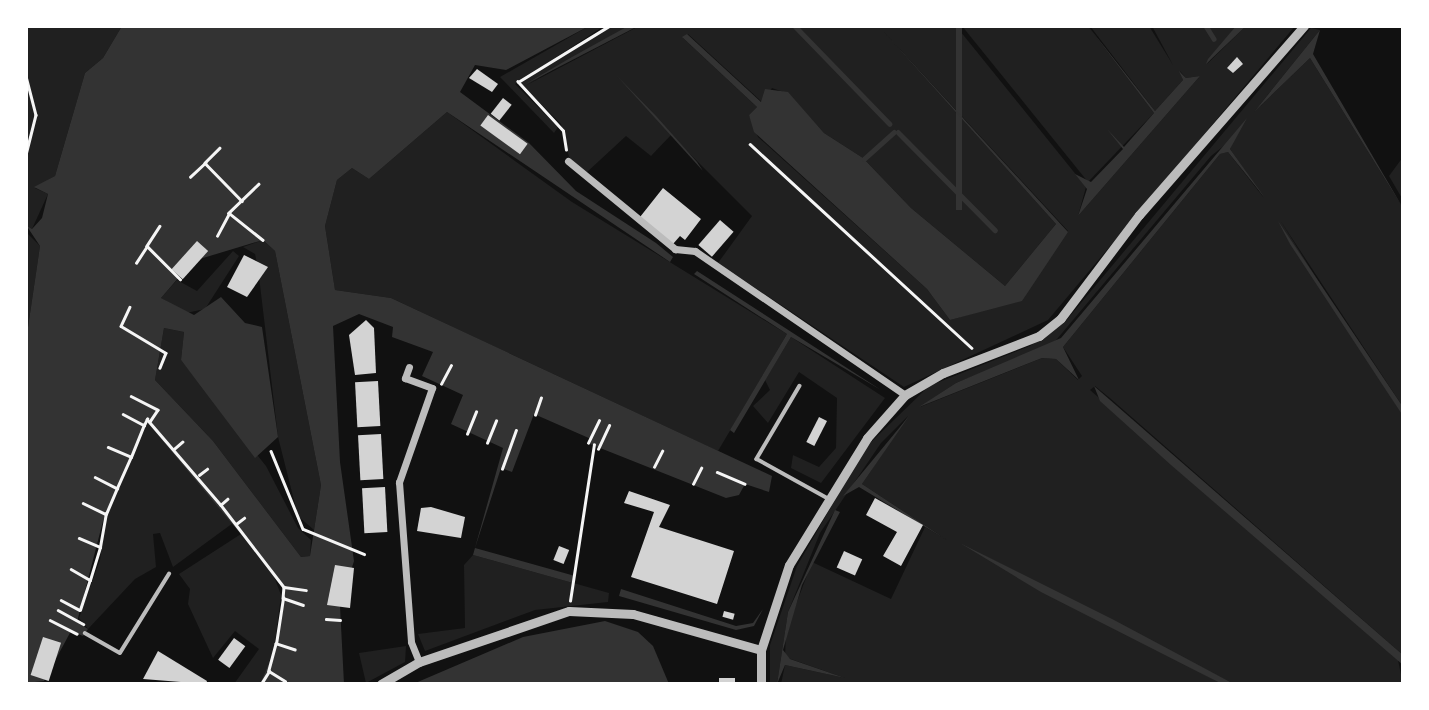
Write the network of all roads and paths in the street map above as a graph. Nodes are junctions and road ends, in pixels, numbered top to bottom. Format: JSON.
{"nodes":[{"id":1,"x":609,"y":26,"type":"edge"},
{"id":2,"x":1304,"y":26,"type":"edge"},
{"id":3,"x":26,"y":76,"type":"edge"},
{"id":4,"x":750,"y":144,"type":"dead end"},
{"id":5,"x":220,"y":148,"type":"dead end"},
{"id":6,"x":26,"y":155,"type":"edge"},
{"id":7,"x":568,"y":160,"type":"joint"},
{"id":8,"x":205,"y":163,"type":"junction"},
{"id":9,"x":190,"y":177,"type":"dead end"},
{"id":10,"x":259,"y":184,"type":"dead end"},
{"id":11,"x":242,"y":201,"type":"junction"},
{"id":12,"x":229,"y":213,"type":"junction"},
{"id":13,"x":160,"y":226,"type":"dead end"},
{"id":14,"x":217,"y":236,"type":"dead end"},
{"id":15,"x":263,"y":240,"type":"dead end"},
{"id":16,"x":147,"y":246,"type":"junction"},
{"id":17,"x":136,"y":263,"type":"dead end"},
{"id":18,"x":180,"y":279,"type":"dead end"},
{"id":19,"x":130,"y":307,"type":"dead end"},
{"id":20,"x":982,"y":357,"type":"junction"},
{"id":21,"x":451,"y":365,"type":"dead end"},
{"id":22,"x":409,"y":367,"type":"dead end"},
{"id":23,"x":160,"y":368,"type":"dead end"},
{"id":24,"x":441,"y":385,"type":"dead end"},
{"id":25,"x":800,"y":386,"type":"dead end"},
{"id":26,"x":905,"y":395,"type":"junction"},
{"id":27,"x":131,"y":396,"type":"dead end"},
{"id":28,"x":541,"y":398,"type":"dead end"},
{"id":29,"x":476,"y":412,"type":"dead end"},
{"id":30,"x":123,"y":414,"type":"dead end"},
{"id":31,"x":534,"y":415,"type":"dead end"},
{"id":32,"x":599,"y":420,"type":"dead end"},
{"id":33,"x":496,"y":421,"type":"dead end"},
{"id":34,"x":150,"y":422,"type":"junction"},
{"id":35,"x":144,"y":425,"type":"junction"},
{"id":36,"x":609,"y":425,"type":"dead end"},
{"id":37,"x":516,"y":430,"type":"dead end"},
{"id":38,"x":467,"y":434,"type":"dead end"},
{"id":39,"x":182,"y":442,"type":"dead end"},
{"id":40,"x":487,"y":443,"type":"dead end"},
{"id":41,"x":588,"y":443,"type":"dead end"},
{"id":42,"x":594,"y":445,"type":"dead end"},
{"id":43,"x":108,"y":447,"type":"dead end"},
{"id":44,"x":174,"y":449,"type":"junction"},
{"id":45,"x":598,"y":449,"type":"dead end"},
{"id":46,"x":271,"y":451,"type":"dead end"},
{"id":47,"x":662,"y":451,"type":"dead end"},
{"id":48,"x":131,"y":457,"type":"junction"},
{"id":49,"x":654,"y":467,"type":"dead end"},
{"id":50,"x":207,"y":468,"type":"dead end"},
{"id":51,"x":701,"y":468,"type":"dead end"},
{"id":52,"x":502,"y":469,"type":"dead end"},
{"id":53,"x":717,"y":472,"type":"dead end"},
{"id":54,"x":199,"y":475,"type":"junction"},
{"id":55,"x":95,"y":477,"type":"dead end"},
{"id":56,"x":693,"y":484,"type":"dead end"},
{"id":57,"x":745,"y":484,"type":"dead end"},
{"id":58,"x":117,"y":488,"type":"junction"},
{"id":59,"x":827,"y":498,"type":"junction"},
{"id":60,"x":228,"y":499,"type":"dead end"},
{"id":61,"x":83,"y":503,"type":"dead end"},
{"id":62,"x":221,"y":505,"type":"junction"},
{"id":63,"x":106,"y":514,"type":"junction"},
{"id":64,"x":244,"y":518,"type":"dead end"},
{"id":65,"x":236,"y":524,"type":"junction"},
{"id":66,"x":79,"y":538,"type":"dead end"},
{"id":67,"x":100,"y":547,"type":"junction"},
{"id":68,"x":364,"y":554,"type":"dead end"},
{"id":69,"x":71,"y":569,"type":"dead end"},
{"id":70,"x":169,"y":574,"type":"dead end"},
{"id":71,"x":90,"y":580,"type":"junction"},
{"id":72,"x":572,"y":586,"type":"dead end"},
{"id":73,"x":284,"y":587,"type":"junction"},
{"id":74,"x":306,"y":590,"type":"dead end"},
{"id":75,"x":283,"y":598,"type":"junction"},
{"id":76,"x":61,"y":600,"type":"dead end"},
{"id":77,"x":303,"y":605,"type":"dead end"},
{"id":78,"x":58,"y":610,"type":"dead end"},
{"id":79,"x":80,"y":610,"type":"junction"},
{"id":80,"x":326,"y":619,"type":"dead end"},
{"id":81,"x":50,"y":620,"type":"dead end"},
{"id":82,"x":77,"y":620,"type":"junction"},
{"id":83,"x":340,"y":620,"type":"dead end"},
{"id":84,"x":83,"y":624,"type":"dead end"},
{"id":85,"x":84,"y":635,"type":"joint"},
{"id":86,"x":276,"y":644,"type":"junction"},
{"id":87,"x":295,"y":650,"type":"dead end"},
{"id":88,"x":761,"y":650,"type":"junction"},
{"id":89,"x":419,"y":662,"type":"junction"},
{"id":90,"x":269,"y":671,"type":"junction"},
{"id":91,"x":285,"y":681,"type":"dead end"},
{"id":92,"x":261,"y":684,"type":"edge"},
{"id":93,"x":381,"y":684,"type":"edge"},
{"id":94,"x":761,"y":684,"type":"edge"}],
"edges":[{"from":1,"to":7,"type":"path"},
{"from":2,"to":20,"type":"street"},
{"from":3,"to":6,"type":"path"},
{"from":4,"to":20,"type":"path"},
{"from":5,"to":8,"type":"path"},
{"from":7,"to":26,"type":"street"},
{"from":8,"to":9,"type":"path"},
{"from":8,"to":11,"type":"path"},
{"from":10,"to":11,"type":"path"},
{"from":11,"to":12,"type":"path"},
{"from":12,"to":14,"type":"path"},
{"from":12,"to":15,"type":"path"},
{"from":13,"to":16,"type":"path"},
{"from":16,"to":17,"type":"path"},
{"from":16,"to":18,"type":"path"},
{"from":19,"to":23,"type":"path"},
{"from":20,"to":26,"type":"street"},
{"from":21,"to":24,"type":"path"},
{"from":22,"to":89,"type":"street"},
{"from":25,"to":59,"type":"lane"},
{"from":26,"to":59,"type":"street"},
{"from":27,"to":34,"type":"path"},
{"from":28,"to":31,"type":"path"},
{"from":29,"to":38,"type":"path"},
{"from":30,"to":35,"type":"path"},
{"from":32,"to":41,"type":"path"},
{"from":33,"to":40,"type":"path"},
{"from":34,"to":35,"type":"path"},
{"from":34,"to":44,"type":"path"},
{"from":35,"to":48,"type":"path"},
{"from":36,"to":45,"type":"path"},
{"from":37,"to":52,"type":"path"},
{"from":39,"to":44,"type":"path"},
{"from":42,"to":72,"type":"path"},
{"from":43,"to":48,"type":"path"},
{"from":44,"to":54,"type":"path"},
{"from":46,"to":68,"type":"path"},
{"from":47,"to":49,"type":"path"},
{"from":48,"to":58,"type":"path"},
{"from":50,"to":54,"type":"path"},
{"from":51,"to":56,"type":"path"},
{"from":53,"to":57,"type":"path"},
{"from":54,"to":62,"type":"path"},
{"from":55,"to":58,"type":"path"},
{"from":58,"to":63,"type":"path"},
{"from":59,"to":88,"type":"street"},
{"from":60,"to":62,"type":"path"},
{"from":61,"to":63,"type":"path"},
{"from":62,"to":65,"type":"path"},
{"from":63,"to":67,"type":"path"},
{"from":64,"to":65,"type":"path"},
{"from":65,"to":73,"type":"path"},
{"from":66,"to":67,"type":"path"},
{"from":67,"to":71,"type":"path"},
{"from":69,"to":71,"type":"path"},
{"from":70,"to":85,"type":"lane"},
{"from":71,"to":79,"type":"path"},
{"from":73,"to":74,"type":"path"},
{"from":73,"to":75,"type":"path"},
{"from":75,"to":77,"type":"path"},
{"from":75,"to":86,"type":"path"},
{"from":76,"to":79,"type":"path"},
{"from":78,"to":82,"type":"path"},
{"from":79,"to":82,"type":"path"},
{"from":80,"to":83,"type":"path"},
{"from":81,"to":85,"type":"path"},
{"from":82,"to":84,"type":"path"},
{"from":86,"to":87,"type":"path"},
{"from":86,"to":90,"type":"path"},
{"from":88,"to":89,"type":"street"},
{"from":88,"to":94,"type":"street"},
{"from":89,"to":93,"type":"street"},
{"from":90,"to":91,"type":"path"},
{"from":90,"to":92,"type":"path"}]}
